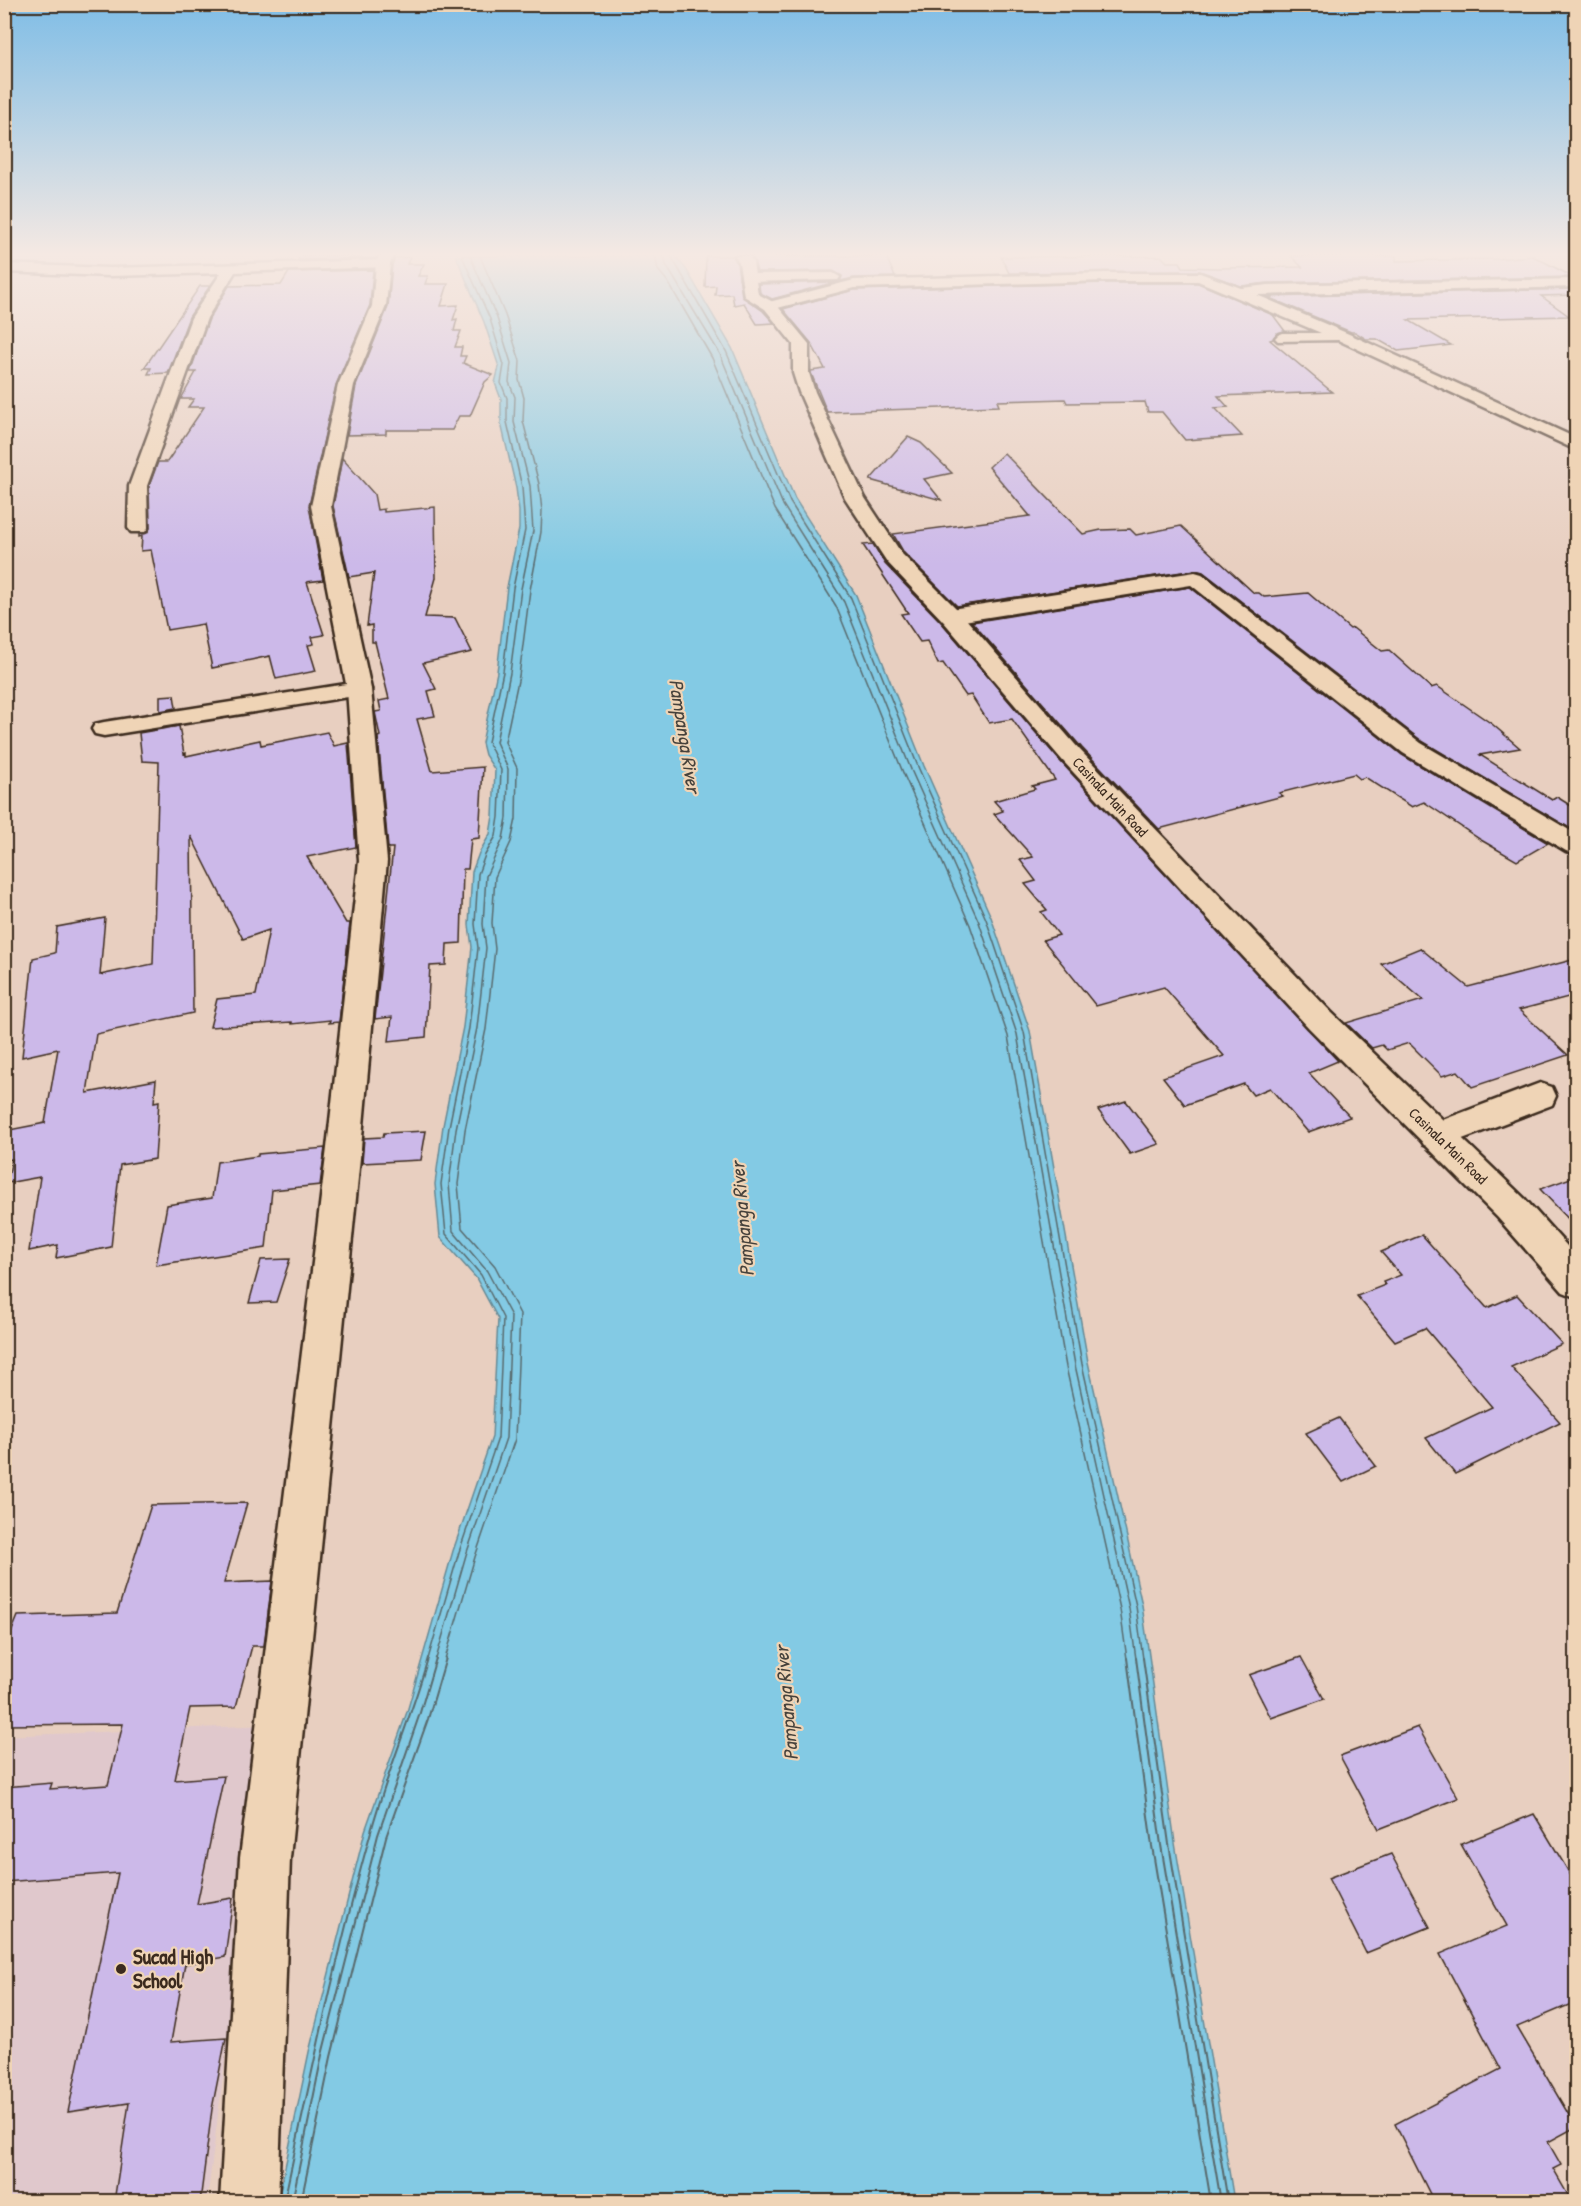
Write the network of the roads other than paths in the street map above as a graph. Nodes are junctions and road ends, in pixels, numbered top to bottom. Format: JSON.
{"nodes":[{"id":1,"x":184,"y":359,"type":"edge"},
{"id":2,"x":356,"y":359,"type":"edge"},
{"id":3,"x":801,"y":359,"type":"edge"},
{"id":4,"x":1391,"y":359,"type":"edge"},
{"id":5,"x":1576,"y":445,"type":"edge"},
{"id":6,"x":138,"y":528,"type":"dead end"},
{"id":7,"x":951,"y":616,"type":"junction"},
{"id":8,"x":359,"y":689,"type":"junction"},
{"id":9,"x":104,"y":729,"type":"dead end"},
{"id":10,"x":1576,"y":845,"type":"edge"},
{"id":11,"x":1540,"y":1096,"type":"dead end"},
{"id":12,"x":1436,"y":1136,"type":"junction"},
{"id":13,"x":1572,"y":1270,"type":"edge"},
{"id":14,"x":249,"y":2202,"type":"edge"}],
"edges":[{"from":1,"to":6,"type":"street"},
{"from":2,"to":8,"type":"street"},
{"from":3,"to":7,"type":"street","name":"Casinala Main Road"},
{"from":4,"to":5,"type":"street"},
{"from":7,"to":10,"type":"street"},
{"from":7,"to":12,"type":"street","name":"Casinala Main Road"},
{"from":8,"to":9,"type":"street"},
{"from":8,"to":14,"type":"street"},
{"from":11,"to":12,"type":"street"},
{"from":12,"to":13,"type":"street","name":"Casinala Main Road"}]}
